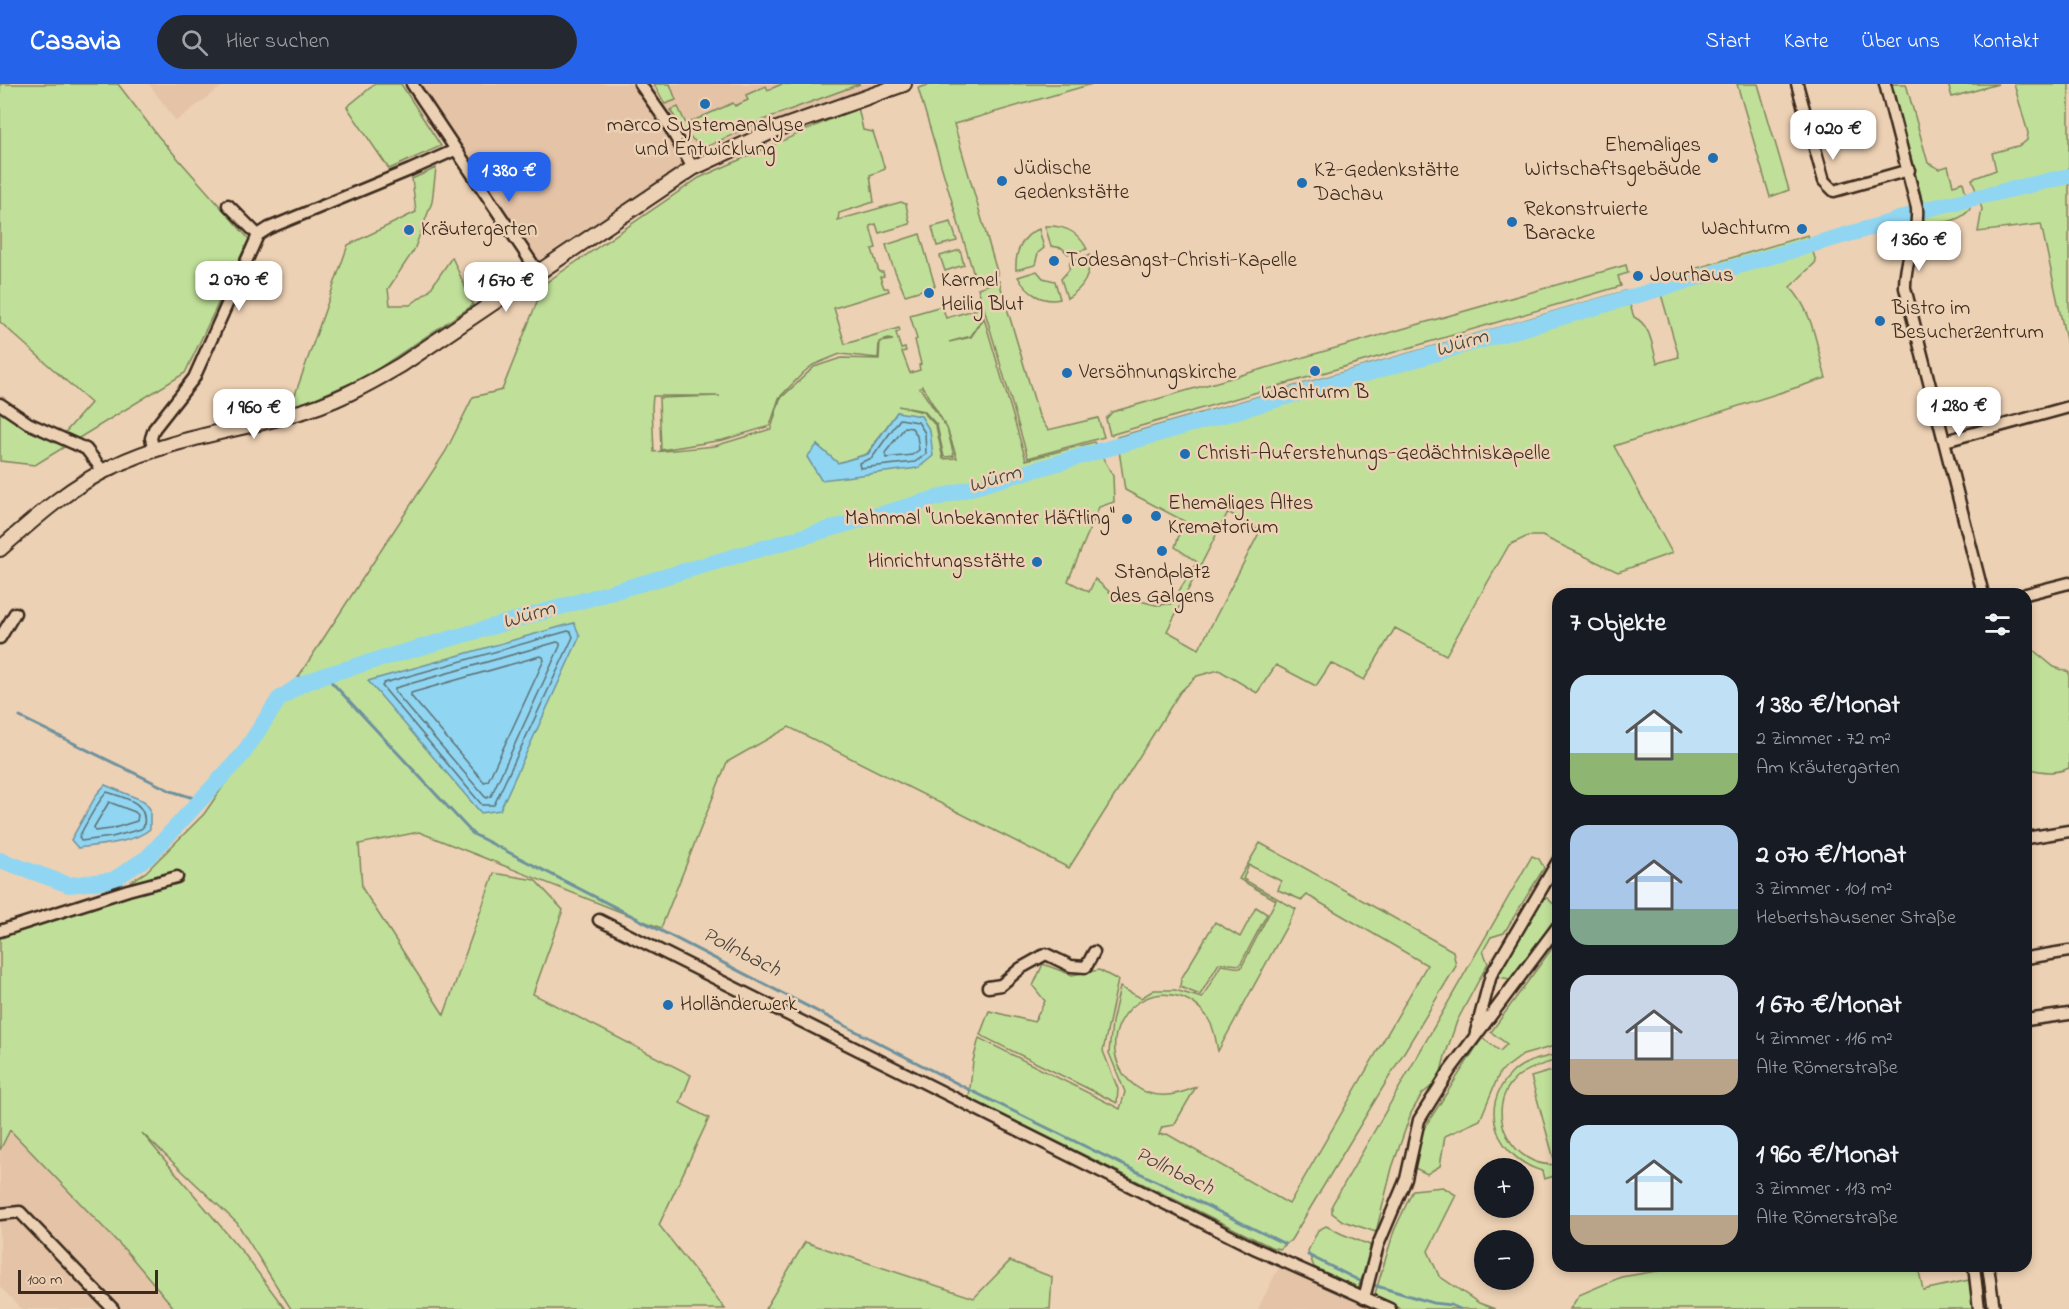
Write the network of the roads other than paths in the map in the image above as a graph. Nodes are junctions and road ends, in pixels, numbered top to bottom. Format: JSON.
{"nodes":[{"id":1,"x":412,"y":84,"type":"edge"},
{"id":2,"x":640,"y":84,"type":"edge"},
{"id":3,"x":904,"y":84,"type":"edge"},
{"id":4,"x":1797,"y":84,"type":"edge"},
{"id":5,"x":1885,"y":84,"type":"edge"},
{"id":6,"x":455,"y":150,"type":"junction"},
{"id":7,"x":693,"y":168,"type":"junction"},
{"id":8,"x":1909,"y":170,"type":"junction"},
{"id":9,"x":228,"y":204,"type":"dead end"},
{"id":10,"x":258,"y":235,"type":"junction"},
{"id":11,"x":538,"y":272,"type":"junction"},
{"id":12,"x":0,"y":404,"type":"edge"},
{"id":13,"x":2069,"y":407,"type":"edge"},
{"id":14,"x":1945,"y":441,"type":"junction"},
{"id":15,"x":154,"y":451,"type":"junction"},
{"id":16,"x":103,"y":471,"type":"junction"},
{"id":17,"x":0,"y":549,"type":"edge"},
{"id":18,"x":2069,"y":583,"type":"edge"},
{"id":19,"x":1982,"y":588,"type":"edge"},
{"id":20,"x":2032,"y":592,"type":"edge"},
{"id":21,"x":15,"y":613,"type":"dead end"},
{"id":22,"x":0,"y":638,"type":"edge"},
{"id":23,"x":2069,"y":831,"type":"edge"},
{"id":24,"x":2032,"y":837,"type":"edge"},
{"id":25,"x":1552,"y":871,"type":"edge"},
{"id":26,"x":177,"y":877,"type":"dead end"},
{"id":27,"x":599,"y":921,"type":"dead end"},
{"id":28,"x":0,"y":931,"type":"edge"},
{"id":29,"x":1552,"y":934,"type":"edge"},
{"id":30,"x":2069,"y":951,"type":"edge"},
{"id":31,"x":1094,"y":952,"type":"dead end"},
{"id":32,"x":2032,"y":957,"type":"edge"},
{"id":33,"x":988,"y":987,"type":"dead end"},
{"id":34,"x":2069,"y":1014,"type":"edge"},
{"id":35,"x":2032,"y":1019,"type":"edge"},
{"id":36,"x":1475,"y":1038,"type":"junction"},
{"id":37,"x":0,"y":1214,"type":"edge"},
{"id":38,"x":1975,"y":1272,"type":"edge"},
{"id":39,"x":1989,"y":1272,"type":"edge"},
{"id":40,"x":1365,"y":1293,"type":"junction"},
{"id":41,"x":113,"y":1309,"type":"edge"},
{"id":42,"x":1390,"y":1309,"type":"edge"},
{"id":43,"x":1979,"y":1309,"type":"edge"},
{"id":44,"x":1994,"y":1309,"type":"edge"}],
"edges":[{"from":1,"to":6,"type":"street"},
{"from":2,"to":7,"type":"street"},
{"from":3,"to":7,"type":"main road"},
{"from":4,"to":8,"type":"street"},
{"from":5,"to":8,"type":"street"},
{"from":6,"to":10,"type":"street"},
{"from":6,"to":11,"type":"street"},
{"from":7,"to":11,"type":"main road"},
{"from":8,"to":14,"type":"street"},
{"from":9,"to":10,"type":"street"},
{"from":10,"to":15,"type":"street"},
{"from":11,"to":15,"type":"main road"},
{"from":12,"to":16,"type":"street"},
{"from":13,"to":14,"type":"street"},
{"from":14,"to":19,"type":"street"},
{"from":15,"to":16,"type":"main road"},
{"from":16,"to":17,"type":"main road"},
{"from":18,"to":20,"type":"street"},
{"from":21,"to":22,"type":"street"},
{"from":23,"to":24,"type":"street"},
{"from":25,"to":36,"type":"street"},
{"from":26,"to":28,"type":"street"},
{"from":27,"to":40,"type":"street"},
{"from":29,"to":36,"type":"street"},
{"from":30,"to":32,"type":"street"},
{"from":31,"to":33,"type":"street"},
{"from":34,"to":35,"type":"street"},
{"from":36,"to":40,"type":"street"},
{"from":37,"to":41,"type":"street"},
{"from":38,"to":43,"type":"street"},
{"from":39,"to":44,"type":"street"},
{"from":40,"to":42,"type":"street"}]}
